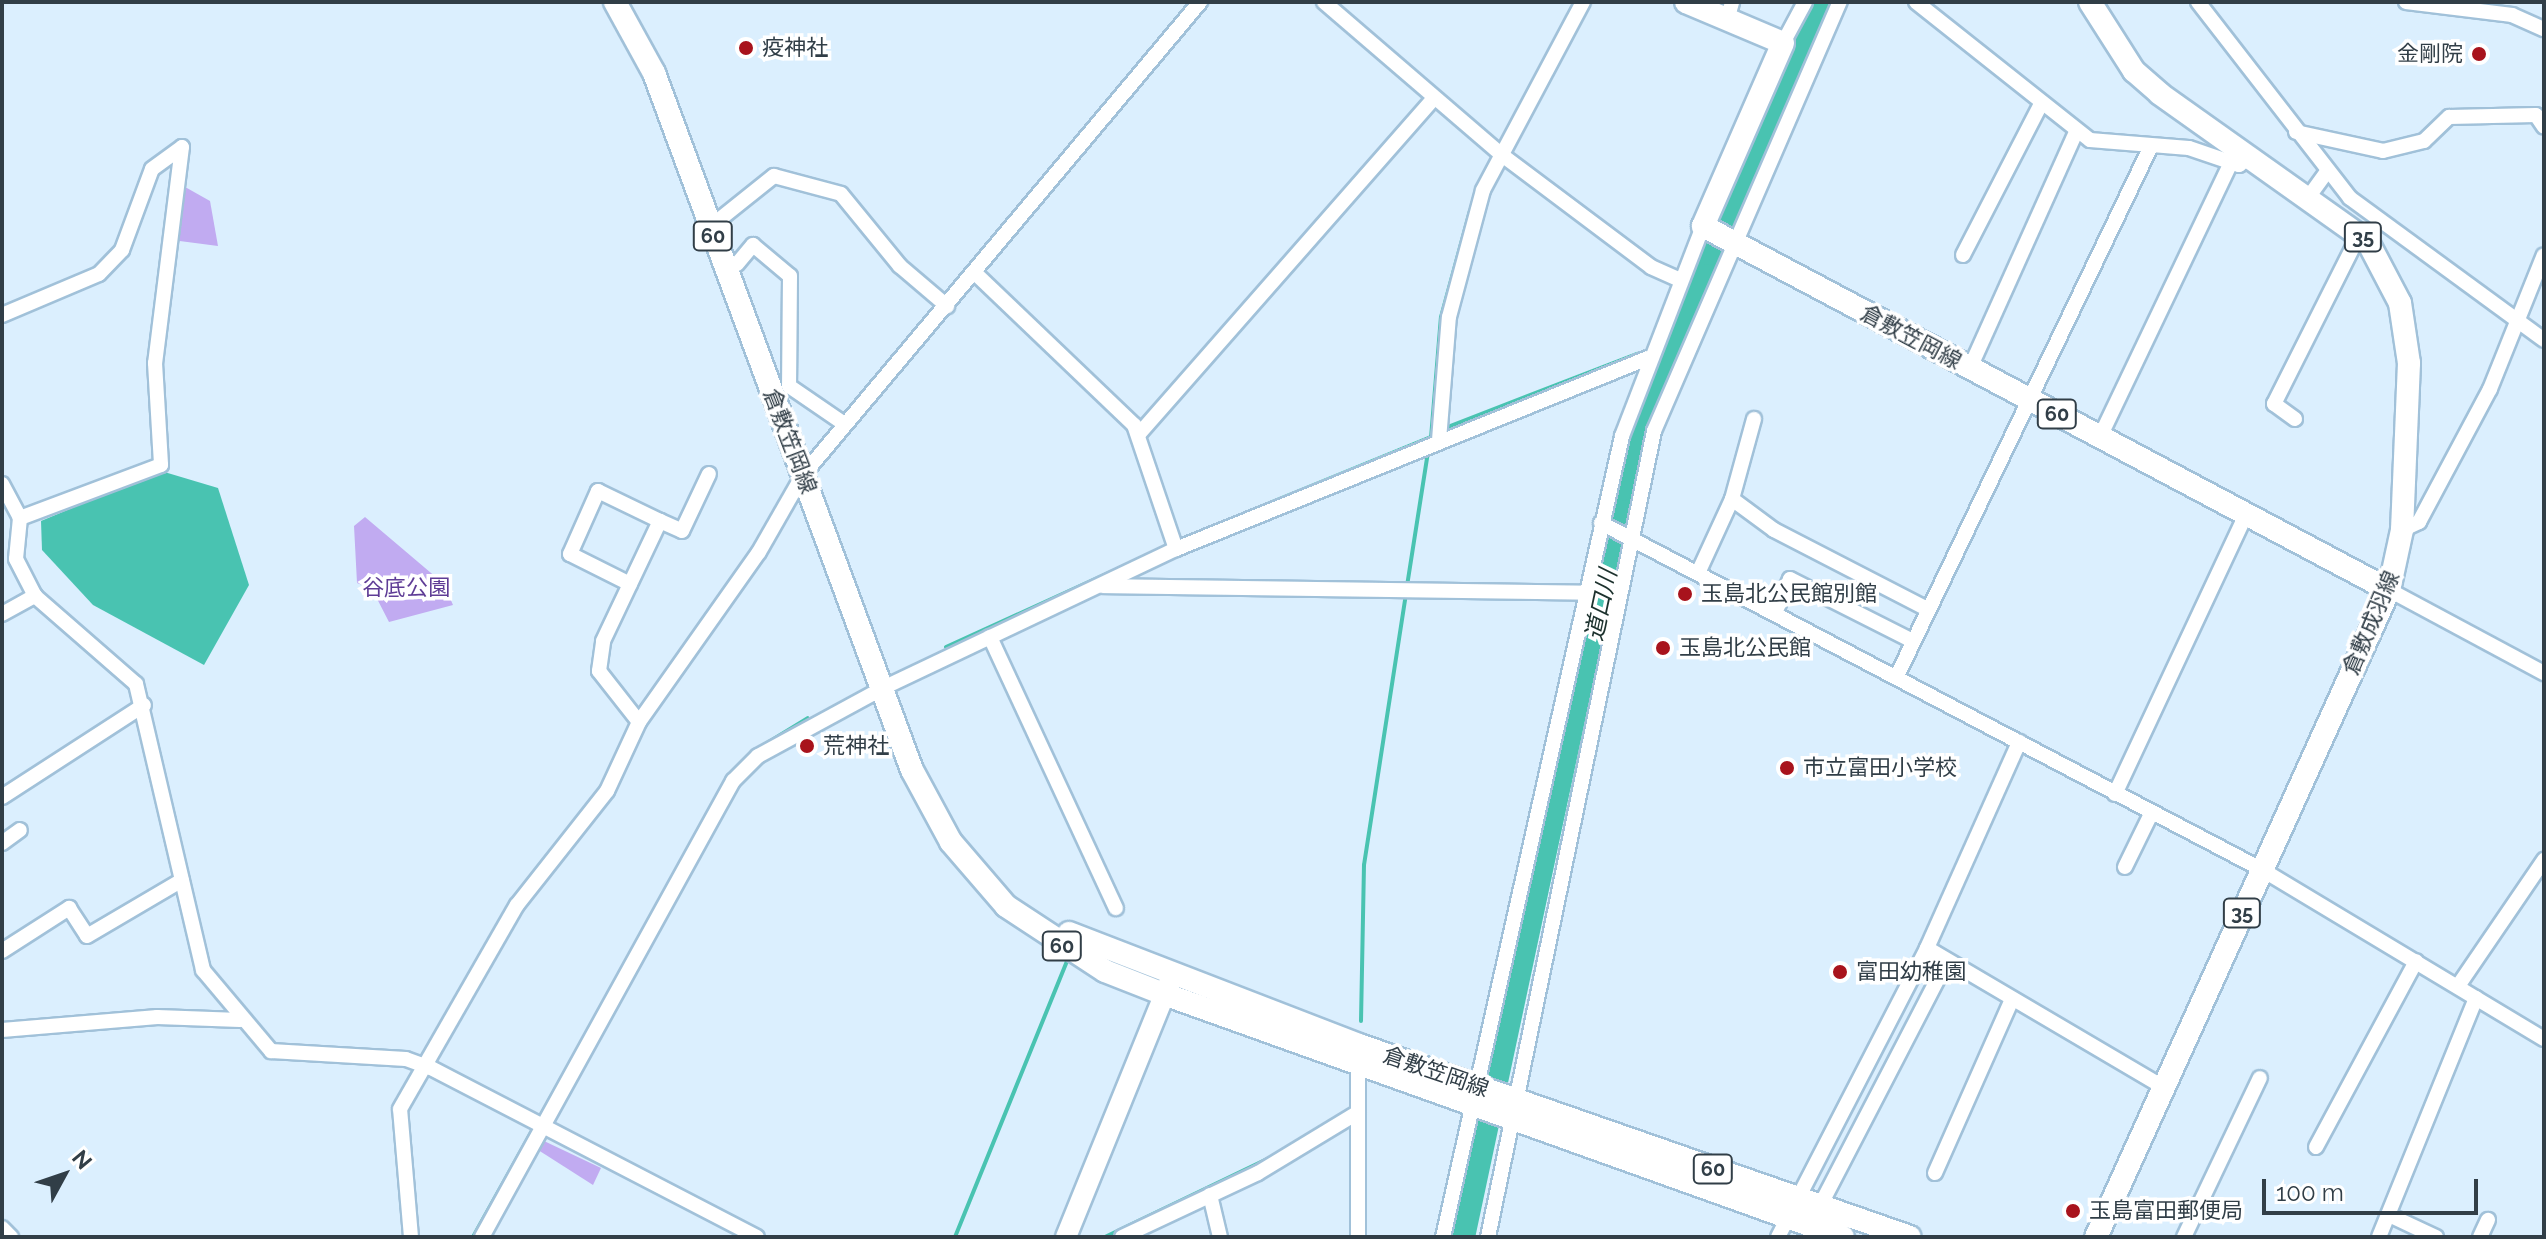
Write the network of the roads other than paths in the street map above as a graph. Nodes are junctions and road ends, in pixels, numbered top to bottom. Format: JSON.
{"nodes":[{"id":1,"x":615,"y":2,"type":"edge"},
{"id":2,"x":1200,"y":2,"type":"edge"},
{"id":3,"x":1324,"y":2,"type":"edge"},
{"id":4,"x":1583,"y":2,"type":"edge"},
{"id":5,"x":1686,"y":2,"type":"edge"},
{"id":6,"x":1805,"y":2,"type":"edge"},
{"id":7,"x":1840,"y":2,"type":"edge"},
{"id":8,"x":1916,"y":2,"type":"edge"},
{"id":9,"x":2090,"y":2,"type":"edge"},
{"id":10,"x":2198,"y":2,"type":"edge"},
{"id":11,"x":2406,"y":2,"type":"edge"},
{"id":12,"x":1730,"y":11,"type":"edge"},
{"id":13,"x":2544,"y":29,"type":"edge"},
{"id":14,"x":1783,"y":43,"type":"junction"},
{"id":15,"x":1433,"y":99,"type":"junction"},
{"id":16,"x":2040,"y":106,"type":"junction"},
{"id":17,"x":2544,"y":127,"type":"edge"},
{"id":18,"x":2076,"y":132,"type":"junction"},
{"id":19,"x":2296,"y":132,"type":"junction"},
{"id":20,"x":2151,"y":146,"type":"junction"},
{"id":21,"x":1499,"y":153,"type":"junction"},
{"id":22,"x":2241,"y":159,"type":"junction"},
{"id":23,"x":2326,"y":173,"type":"junction"},
{"id":24,"x":2310,"y":195,"type":"junction"},
{"id":25,"x":710,"y":227,"type":"junction"},
{"id":26,"x":1717,"y":233,"type":"junction"},
{"id":27,"x":2360,"y":233,"type":"junction"},
{"id":28,"x":1963,"y":255,"type":"dead end"},
{"id":29,"x":2544,"y":255,"type":"edge"},
{"id":30,"x":737,"y":264,"type":"dead end"},
{"id":31,"x":976,"y":274,"type":"junction"},
{"id":32,"x":1680,"y":280,"type":"junction"},
{"id":33,"x":947,"y":306,"type":"junction"},
{"id":34,"x":2,"y":315,"type":"edge"},
{"id":35,"x":2516,"y":325,"type":"junction"},
{"id":36,"x":2544,"y":340,"type":"edge"},
{"id":37,"x":1648,"y":358,"type":"junction"},
{"id":38,"x":1970,"y":368,"type":"junction"},
{"id":39,"x":2030,"y":401,"type":"junction"},
{"id":40,"x":1754,"y":419,"type":"dead end"},
{"id":41,"x":2295,"y":419,"type":"dead end"},
{"id":42,"x":843,"y":423,"type":"junction"},
{"id":43,"x":1139,"y":434,"type":"junction"},
{"id":44,"x":2100,"y":437,"type":"junction"},
{"id":45,"x":1439,"y":440,"type":"junction"},
{"id":46,"x":709,"y":474,"type":"dead end"},
{"id":47,"x":803,"y":475,"type":"junction"},
{"id":48,"x":2,"y":484,"type":"edge"},
{"id":49,"x":1732,"y":499,"type":"junction"},
{"id":50,"x":2246,"y":514,"type":"junction"},
{"id":51,"x":20,"y":518,"type":"junction"},
{"id":52,"x":660,"y":521,"type":"junction"},
{"id":53,"x":1602,"y":523,"type":"junction"},
{"id":54,"x":2402,"y":530,"type":"junction"},
{"id":55,"x":1628,"y":537,"type":"junction"},
{"id":56,"x":1174,"y":545,"type":"junction"},
{"id":57,"x":1698,"y":573,"type":"junction"},
{"id":58,"x":630,"y":584,"type":"junction"},
{"id":59,"x":1103,"y":586,"type":"junction"},
{"id":60,"x":2389,"y":590,"type":"junction"},
{"id":61,"x":1584,"y":593,"type":"junction"},
{"id":62,"x":35,"y":596,"type":"junction"},
{"id":63,"x":1929,"y":610,"type":"junction"},
{"id":64,"x":1775,"y":613,"type":"junction"},
{"id":65,"x":2,"y":614,"type":"edge"},
{"id":66,"x":990,"y":637,"type":"junction"},
{"id":67,"x":1913,"y":641,"type":"junction"},
{"id":68,"x":2544,"y":673,"type":"edge"},
{"id":69,"x":1897,"y":676,"type":"junction"},
{"id":70,"x":883,"y":688,"type":"junction"},
{"id":71,"x":144,"y":705,"type":"junction"},
{"id":72,"x":639,"y":722,"type":"junction"},
{"id":73,"x":2019,"y":742,"type":"junction"},
{"id":74,"x":2115,"y":794,"type":"junction"},
{"id":75,"x":2,"y":797,"type":"edge"},
{"id":76,"x":2151,"y":814,"type":"junction"},
{"id":77,"x":20,"y":830,"type":"dead end"},
{"id":78,"x":2,"y":843,"type":"edge"},
{"id":79,"x":2544,"y":860,"type":"edge"},
{"id":80,"x":2125,"y":867,"type":"dead end"},
{"id":81,"x":2261,"y":869,"type":"junction"},
{"id":82,"x":182,"y":880,"type":"junction"},
{"id":83,"x":1116,"y":908,"type":"dead end"},
{"id":84,"x":1927,"y":948,"type":"junction"},
{"id":85,"x":2,"y":951,"type":"edge"},
{"id":86,"x":1947,"y":961,"type":"junction"},
{"id":87,"x":2416,"y":961,"type":"junction"},
{"id":88,"x":1168,"y":986,"type":"junction"},
{"id":89,"x":2458,"y":986,"type":"junction"},
{"id":90,"x":2476,"y":998,"type":"junction"},
{"id":91,"x":2012,"y":999,"type":"junction"},
{"id":92,"x":240,"y":1020,"type":"junction"},
{"id":93,"x":2,"y":1030,"type":"edge"},
{"id":94,"x":2544,"y":1039,"type":"edge"},
{"id":95,"x":422,"y":1064,"type":"junction"},
{"id":96,"x":1358,"y":1065,"type":"junction"},
{"id":97,"x":2260,"y":1078,"type":"dead end"},
{"id":98,"x":2163,"y":1087,"type":"junction"},
{"id":99,"x":1470,"y":1094,"type":"junction"},
{"id":100,"x":1357,"y":1108,"type":"junction"},
{"id":101,"x":1514,"y":1108,"type":"junction"},
{"id":102,"x":535,"y":1127,"type":"junction"},
{"id":103,"x":2316,"y":1147,"type":"dead end"},
{"id":104,"x":1935,"y":1173,"type":"dead end"},
{"id":105,"x":1213,"y":1194,"type":"junction"},
{"id":106,"x":1820,"y":1206,"type":"junction"},
{"id":107,"x":2389,"y":1215,"type":"junction"},
{"id":108,"x":1788,"y":1218,"type":"edge"},
{"id":109,"x":2488,"y":1220,"type":"dead end"},
{"id":110,"x":411,"y":1237,"type":"edge"},
{"id":111,"x":482,"y":1237,"type":"edge"},
{"id":112,"x":757,"y":1237,"type":"edge"},
{"id":113,"x":1066,"y":1237,"type":"edge"},
{"id":114,"x":1122,"y":1237,"type":"edge"},
{"id":115,"x":1220,"y":1237,"type":"edge"},
{"id":116,"x":1358,"y":1237,"type":"edge"},
{"id":117,"x":1443,"y":1237,"type":"edge"},
{"id":118,"x":1488,"y":1237,"type":"edge"},
{"id":119,"x":1843,"y":1237,"type":"edge"},
{"id":120,"x":1910,"y":1237,"type":"edge"},
{"id":121,"x":2096,"y":1237,"type":"edge"},
{"id":122,"x":2184,"y":1237,"type":"edge"},
{"id":123,"x":2379,"y":1237,"type":"edge"},
{"id":124,"x":2436,"y":1237,"type":"edge"},
{"id":125,"x":2480,"y":1237,"type":"edge"}],
"edges":[{"from":1,"to":25,"type":"main road","name":"倉敷笠岡線","number":"60"},
{"from":2,"to":31,"type":"street"},
{"from":3,"to":15,"type":"street"},
{"from":4,"to":21,"type":"street"},
{"from":5,"to":12,"type":"main road"},
{"from":6,"to":14,"type":"street"},
{"from":7,"to":26,"type":"street"},
{"from":8,"to":16,"type":"street"},
{"from":9,"to":22,"type":"main road","name":"倉敷成羽線","number":"35"},
{"from":10,"to":19,"type":"street"},
{"from":11,"to":13,"type":"street"},
{"from":12,"to":14,"type":"main road"},
{"from":14,"to":26,"type":"main road"},
{"from":15,"to":21,"type":"street"},
{"from":15,"to":43,"type":"street"},
{"from":16,"to":18,"type":"street"},
{"from":16,"to":28,"type":"street"},
{"from":17,"to":19,"type":"street"},
{"from":18,"to":20,"type":"street"},
{"from":18,"to":38,"type":"street"},
{"from":19,"to":23,"type":"street"},
{"from":20,"to":22,"type":"street"},
{"from":20,"to":39,"type":"street"},
{"from":21,"to":32,"type":"street"},
{"from":21,"to":45,"type":"street"},
{"from":22,"to":24,"type":"main road","name":"倉敷成羽線","number":"35"},
{"from":22,"to":44,"type":"street"},
{"from":23,"to":24,"type":"street"},
{"from":23,"to":35,"type":"street"},
{"from":24,"to":27,"type":"main road","name":"倉敷成羽線","number":"35"},
{"from":25,"to":33,"type":"street"},
{"from":25,"to":47,"type":"main road","name":"倉敷笠岡線","number":"60"},
{"from":26,"to":32,"type":"street"},
{"from":26,"to":38,"type":"main road","name":"倉敷笠岡線","number":"60"},
{"from":26,"to":55,"type":"street"},
{"from":27,"to":41,"type":"street"},
{"from":27,"to":54,"type":"main road","name":"倉敷成羽線","number":"35"},
{"from":29,"to":35,"type":"street"},
{"from":30,"to":42,"type":"street"},
{"from":31,"to":33,"type":"street"},
{"from":31,"to":43,"type":"street"},
{"from":32,"to":37,"type":"street"},
{"from":33,"to":42,"type":"street"},
{"from":34,"to":51,"type":"street"},
{"from":35,"to":36,"type":"street"},
{"from":35,"to":54,"type":"street"},
{"from":37,"to":45,"type":"street"},
{"from":37,"to":53,"type":"street"},
{"from":38,"to":39,"type":"main road","name":"倉敷笠岡線","number":"60"},
{"from":39,"to":44,"type":"main road","name":"倉敷笠岡線","number":"60"},
{"from":39,"to":63,"type":"street"},
{"from":40,"to":49,"type":"street"},
{"from":42,"to":47,"type":"street"},
{"from":43,"to":56,"type":"street"},
{"from":44,"to":50,"type":"main road","name":"倉敷笠岡線","number":"60"},
{"from":45,"to":56,"type":"street"},
{"from":46,"to":52,"type":"street"},
{"from":47,"to":70,"type":"main road","name":"倉敷笠岡線","number":"60"},
{"from":47,"to":72,"type":"street"},
{"from":48,"to":51,"type":"street"},
{"from":49,"to":57,"type":"street"},
{"from":49,"to":63,"type":"street"},
{"from":50,"to":60,"type":"main road","name":"倉敷笠岡線","number":"60"},
{"from":50,"to":74,"type":"street"},
{"from":51,"to":62,"type":"street"},
{"from":52,"to":58,"type":"street"},
{"from":52,"to":58,"type":"street"},
{"from":53,"to":55,"type":"street"},
{"from":53,"to":61,"type":"street"},
{"from":54,"to":60,"type":"main road","name":"倉敷成羽線","number":"35"},
{"from":55,"to":57,"type":"street"},
{"from":55,"to":101,"type":"street"},
{"from":56,"to":59,"type":"street"},
{"from":57,"to":64,"type":"street"},
{"from":58,"to":72,"type":"street"},
{"from":59,"to":61,"type":"street"},
{"from":59,"to":66,"type":"street"},
{"from":60,"to":68,"type":"street"},
{"from":60,"to":81,"type":"main road","name":"倉敷成羽線","number":"35"},
{"from":61,"to":99,"type":"street"},
{"from":62,"to":65,"type":"street"},
{"from":62,"to":71,"type":"street"},
{"from":63,"to":67,"type":"street"},
{"from":64,"to":67,"type":"street"},
{"from":64,"to":69,"type":"street"},
{"from":66,"to":70,"type":"street"},
{"from":66,"to":83,"type":"street"},
{"from":67,"to":69,"type":"street"},
{"from":69,"to":73,"type":"street"},
{"from":70,"to":88,"type":"main road","name":"倉敷笠岡線","number":"60"},
{"from":70,"to":102,"type":"street"},
{"from":71,"to":75,"type":"street"},
{"from":71,"to":82,"type":"street"},
{"from":72,"to":95,"type":"street"},
{"from":73,"to":74,"type":"street"},
{"from":73,"to":84,"type":"street"},
{"from":74,"to":76,"type":"street"},
{"from":76,"to":80,"type":"street"},
{"from":76,"to":81,"type":"street"},
{"from":77,"to":78,"type":"street"},
{"from":79,"to":89,"type":"street"},
{"from":81,"to":87,"type":"street"},
{"from":81,"to":98,"type":"main road","name":"倉敷成羽線","number":"35"},
{"from":82,"to":85,"type":"street"},
{"from":82,"to":92,"type":"street"},
{"from":84,"to":86,"type":"street"},
{"from":84,"to":108,"type":"street"},
{"from":86,"to":91,"type":"street"},
{"from":86,"to":106,"type":"street"},
{"from":87,"to":89,"type":"street"},
{"from":87,"to":103,"type":"street"},
{"from":88,"to":96,"type":"main road","name":"倉敷笠岡線","number":"60"},
{"from":88,"to":99,"type":"main road","name":"倉敷笠岡線","number":"60"},
{"from":88,"to":113,"type":"street"},
{"from":89,"to":90,"type":"street"},
{"from":90,"to":94,"type":"street"},
{"from":90,"to":107,"type":"street"},
{"from":91,"to":98,"type":"street"},
{"from":91,"to":104,"type":"street"},
{"from":92,"to":93,"type":"street"},
{"from":92,"to":95,"type":"street"},
{"from":95,"to":102,"type":"street"},
{"from":95,"to":110,"type":"street"},
{"from":96,"to":99,"type":"main road","name":"倉敷笠岡線","number":"60"},
{"from":96,"to":100,"type":"street"},
{"from":97,"to":122,"type":"street"},
{"from":98,"to":121,"type":"main road","name":"倉敷成羽線","number":"35"},
{"from":99,"to":101,"type":"main road","name":"倉敷笠岡線","number":"60"},
{"from":99,"to":117,"type":"street"},
{"from":100,"to":105,"type":"street"},
{"from":100,"to":116,"type":"street"},
{"from":101,"to":108,"type":"main road","name":"倉敷笠岡線","number":"60"},
{"from":101,"to":118,"type":"street"},
{"from":102,"to":111,"type":"street"},
{"from":102,"to":112,"type":"street"},
{"from":105,"to":114,"type":"street"},
{"from":105,"to":115,"type":"street"},
{"from":106,"to":108,"type":"main road","name":"倉敷笠岡線","number":"60"},
{"from":106,"to":120,"type":"main road","name":"倉敷笠岡線","number":"60"},
{"from":107,"to":123,"type":"street"},
{"from":107,"to":124,"type":"street"},
{"from":108,"to":119,"type":"main road","name":"倉敷笠岡線","number":"60"},
{"from":109,"to":125,"type":"street"}]}
